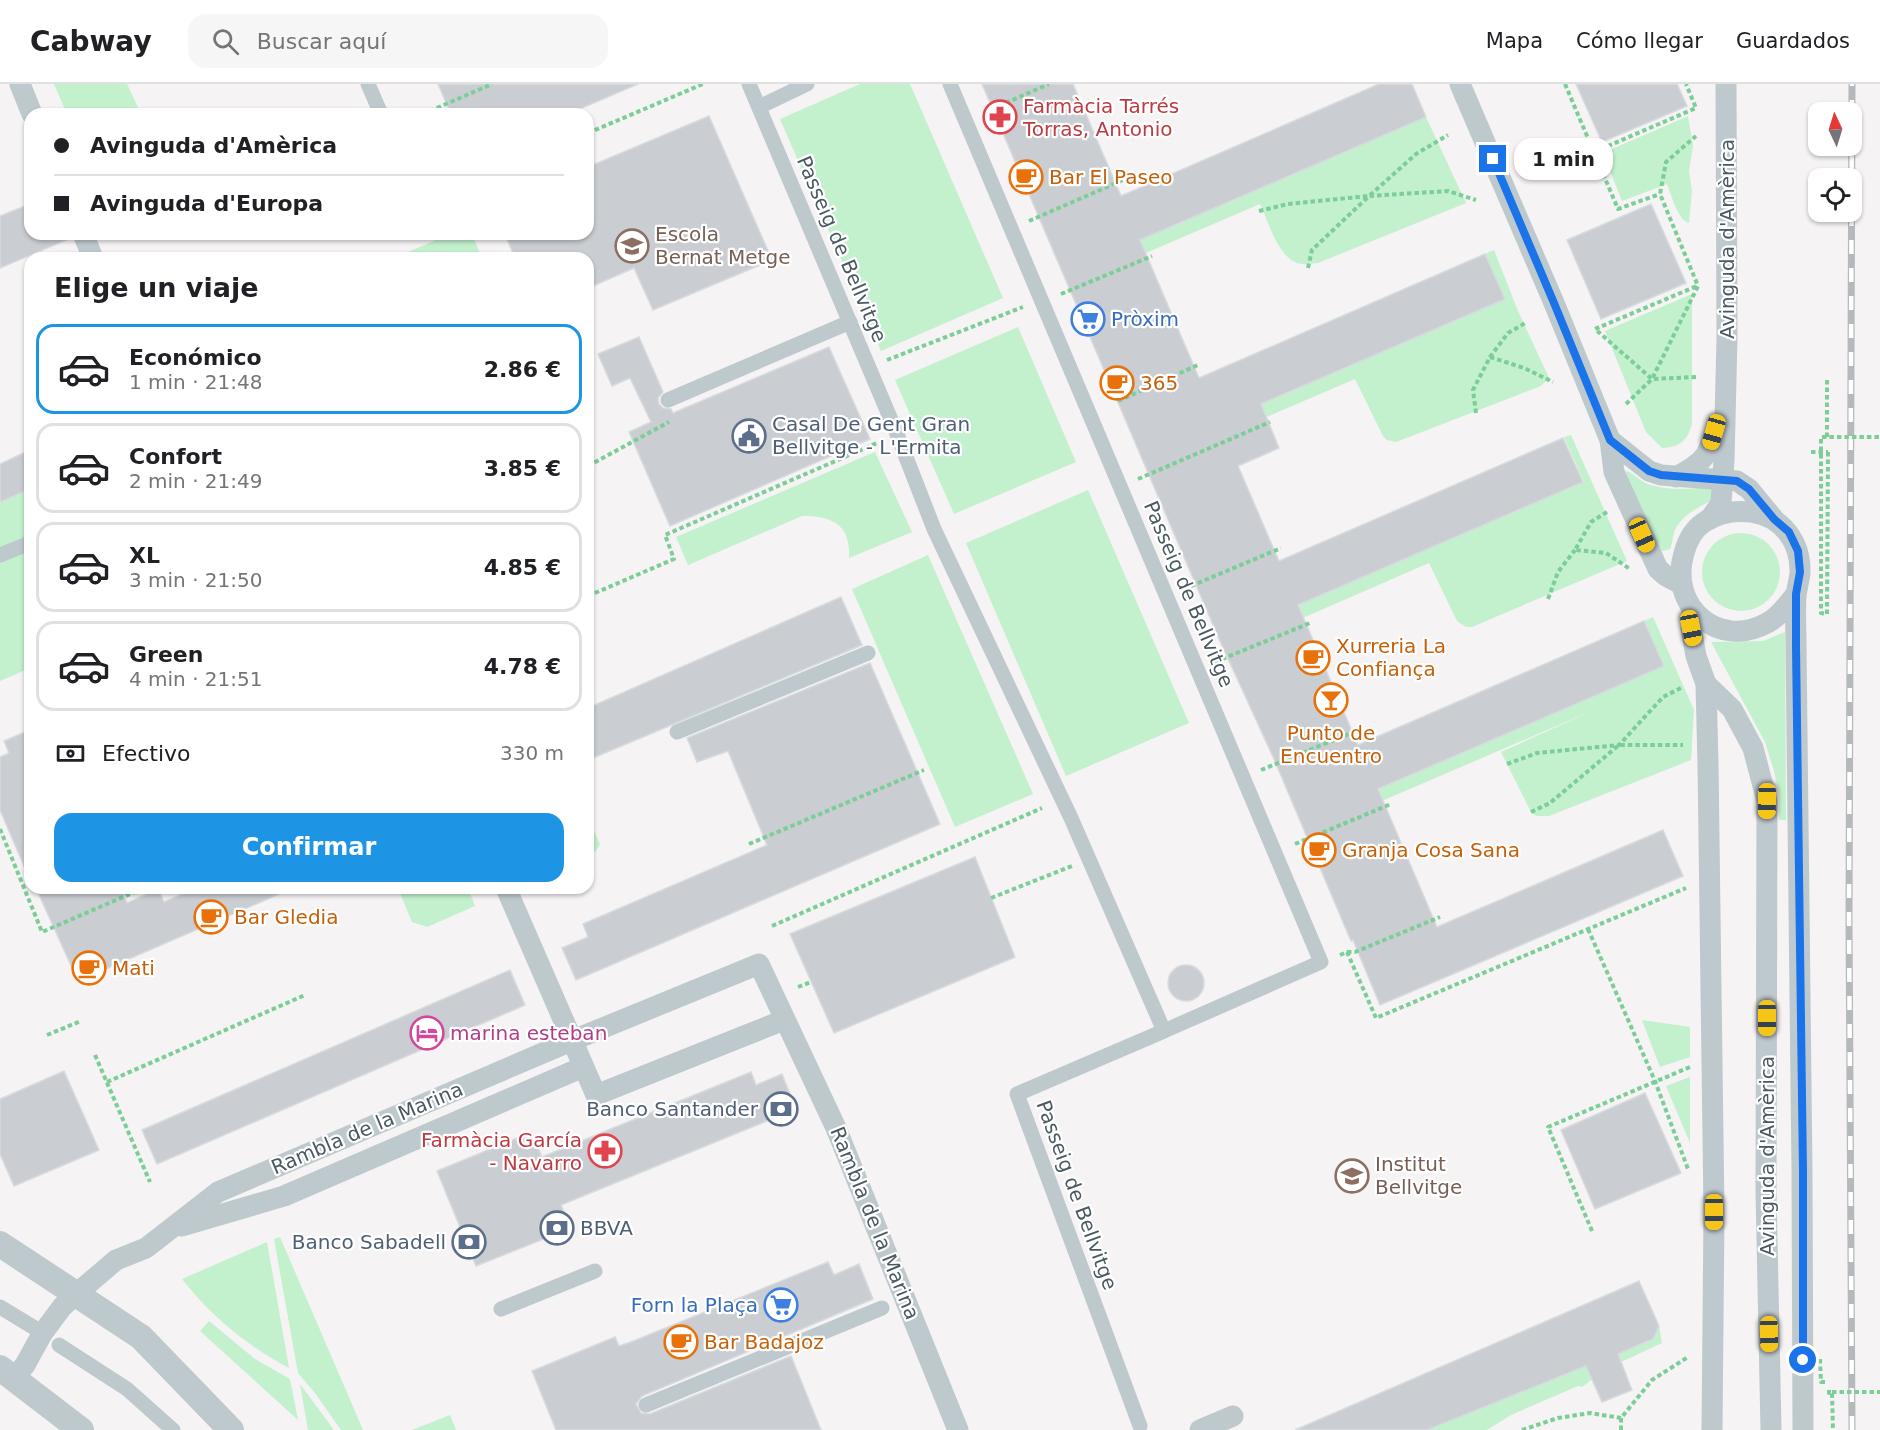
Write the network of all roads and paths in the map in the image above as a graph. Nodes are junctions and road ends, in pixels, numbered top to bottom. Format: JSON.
{"nodes":[{"id":1,"x":20,"y":84,"type":"edge"},
{"id":2,"x":368,"y":84,"type":"edge"},
{"id":3,"x":492,"y":84,"type":"edge"},
{"id":4,"x":703,"y":84,"type":"edge"},
{"id":5,"x":749,"y":84,"type":"edge"},
{"id":6,"x":807,"y":84,"type":"edge"},
{"id":7,"x":950,"y":84,"type":"edge"},
{"id":8,"x":1049,"y":84,"type":"edge"},
{"id":9,"x":1460,"y":84,"type":"edge"},
{"id":10,"x":1565,"y":84,"type":"edge"},
{"id":11,"x":1686,"y":84,"type":"edge"},
{"id":12,"x":1726,"y":84,"type":"edge"},
{"id":13,"x":759,"y":107,"type":"junction"},
{"id":14,"x":30,"y":108,"type":"edge"},
{"id":15,"x":378,"y":108,"type":"edge"},
{"id":16,"x":437,"y":108,"type":"edge"},
{"id":17,"x":992,"y":109,"type":"dead end"},
{"id":18,"x":594,"y":130,"type":"edge"},
{"id":19,"x":1448,"y":135,"type":"dead end"},
{"id":20,"x":1696,"y":136,"type":"dead end"},
{"id":21,"x":1594,"y":152,"type":"junction"},
{"id":22,"x":1123,"y":180,"type":"dead end"},
{"id":23,"x":1660,"y":194,"type":"junction"},
{"id":24,"x":1368,"y":196,"type":"junction"},
{"id":25,"x":1476,"y":201,"type":"dead end"},
{"id":26,"x":1259,"y":211,"type":"dead end"},
{"id":27,"x":1011,"y":228,"type":"junction"},
{"id":28,"x":1152,"y":256,"type":"dead end"},
{"id":29,"x":1308,"y":268,"type":"dead end"},
{"id":30,"x":1698,"y":286,"type":"junction"},
{"id":31,"x":1042,"y":300,"type":"junction"},
{"id":32,"x":850,"y":322,"type":"junction"},
{"id":33,"x":1527,"y":322,"type":"dead end"},
{"id":34,"x":1491,"y":357,"type":"junction"},
{"id":35,"x":1200,"y":364,"type":"dead end"},
{"id":36,"x":869,"y":367,"type":"junction"},
{"id":37,"x":1696,"y":377,"type":"dead end"},
{"id":38,"x":1827,"y":378,"type":"dead end"},
{"id":39,"x":1652,"y":379,"type":"junction"},
{"id":40,"x":1553,"y":382,"type":"dead end"},
{"id":41,"x":1725,"y":395,"type":"junction"},
{"id":42,"x":673,"y":398,"type":"joint"},
{"id":43,"x":1118,"y":401,"type":"dead end"},
{"id":44,"x":1626,"y":404,"type":"dead end"},
{"id":45,"x":1476,"y":413,"type":"dead end"},
{"id":46,"x":1270,"y":422,"type":"dead end"},
{"id":47,"x":897,"y":434,"type":"junction"},
{"id":48,"x":1827,"y":437,"type":"junction"},
{"id":49,"x":1880,"y":437,"type":"edge"},
{"id":50,"x":1610,"y":440,"type":"junction"},
{"id":51,"x":1811,"y":452,"type":"dead end"},
{"id":52,"x":594,"y":463,"type":"edge"},
{"id":53,"x":1675,"y":477,"type":"junction"},
{"id":54,"x":1723,"y":479,"type":"junction"},
{"id":55,"x":1121,"y":486,"type":"junction"},
{"id":56,"x":1749,"y":489,"type":"junction"},
{"id":57,"x":1610,"y":510,"type":"dead end"},
{"id":58,"x":1710,"y":519,"type":"junction"},
{"id":59,"x":1774,"y":519,"type":"junction"},
{"id":60,"x":24,"y":545,"type":"edge"},
{"id":61,"x":1281,"y":548,"type":"dead end"},
{"id":62,"x":1575,"y":550,"type":"junction"},
{"id":63,"x":0,"y":555,"type":"edge"},
{"id":64,"x":1638,"y":574,"type":"dead end"},
{"id":65,"x":1681,"y":584,"type":"junction"},
{"id":66,"x":594,"y":593,"type":"edge"},
{"id":67,"x":1796,"y":594,"type":"junction"},
{"id":68,"x":1167,"y":595,"type":"junction"},
{"id":69,"x":1548,"y":599,"type":"dead end"},
{"id":70,"x":1692,"y":609,"type":"junction"},
{"id":71,"x":1310,"y":623,"type":"dead end"},
{"id":72,"x":868,"y":653,"type":"dead end"},
{"id":73,"x":1198,"y":669,"type":"junction"},
{"id":74,"x":1696,"y":685,"type":"junction"},
{"id":75,"x":1356,"y":731,"type":"dead end"},
{"id":76,"x":677,"y":732,"type":"dead end"},
{"id":77,"x":1619,"y":745,"type":"junction"},
{"id":78,"x":1688,"y":754,"type":"dead end"},
{"id":79,"x":1507,"y":764,"type":"dead end"},
{"id":80,"x":924,"y":770,"type":"dead end"},
{"id":81,"x":1243,"y":776,"type":"junction"},
{"id":82,"x":1062,"y":799,"type":"junction"},
{"id":83,"x":1391,"y":804,"type":"dead end"},
{"id":84,"x":1531,"y":812,"type":"dead end"},
{"id":85,"x":0,"y":829,"type":"edge"},
{"id":86,"x":749,"y":844,"type":"dead end"},
{"id":87,"x":1275,"y":852,"type":"junction"},
{"id":88,"x":1089,"y":859,"type":"junction"},
{"id":89,"x":1695,"y":884,"type":"dead end"},
{"id":90,"x":24,"y":888,"type":"edge"},
{"id":91,"x":27,"y":894,"type":"edge"},
{"id":92,"x":130,"y":894,"type":"edge"},
{"id":93,"x":509,"y":894,"type":"edge"},
{"id":94,"x":992,"y":898,"type":"dead end"},
{"id":95,"x":1440,"y":917,"type":"dead end"},
{"id":96,"x":772,"y":926,"type":"dead end"},
{"id":97,"x":1588,"y":929,"type":"junction"},
{"id":98,"x":1347,"y":952,"type":"junction"},
{"id":99,"x":1321,"y":962,"type":"junction"},
{"id":100,"x":811,"y":982,"type":"dead end"},
{"id":101,"x":798,"y":987,"type":"dead end"},
{"id":102,"x":305,"y":995,"type":"dead end"},
{"id":103,"x":784,"y":1020,"type":"junction"},
{"id":104,"x":81,"y":1021,"type":"dead end"},
{"id":105,"x":1164,"y":1032,"type":"junction"},
{"id":106,"x":47,"y":1035,"type":"dead end"},
{"id":107,"x":571,"y":1041,"type":"junction"},
{"id":108,"x":95,"y":1055,"type":"dead end"},
{"id":109,"x":1696,"y":1065,"type":"dead end"},
{"id":110,"x":583,"y":1067,"type":"junction"},
{"id":111,"x":1655,"y":1081,"type":"junction"},
{"id":112,"x":107,"y":1082,"type":"junction"},
{"id":113,"x":1690,"y":1176,"type":"dead end"},
{"id":114,"x":150,"y":1182,"type":"dead end"},
{"id":115,"x":172,"y":1229,"type":"junction"},
{"id":116,"x":1592,"y":1230,"type":"dead end"},
{"id":117,"x":0,"y":1244,"type":"edge"},
{"id":118,"x":595,"y":1271,"type":"dead end"},
{"id":119,"x":75,"y":1295,"type":"junction"},
{"id":120,"x":0,"y":1307,"type":"edge"},
{"id":121,"x":882,"y":1308,"type":"dead end"},
{"id":122,"x":501,"y":1309,"type":"dead end"},
{"id":123,"x":33,"y":1327,"type":"dead end"},
{"id":124,"x":59,"y":1345,"type":"dead end"},
{"id":125,"x":1694,"y":1354,"type":"dead end"},
{"id":126,"x":1820,"y":1359,"type":"dead end"},
{"id":127,"x":7,"y":1373,"type":"edge"},
{"id":128,"x":1827,"y":1382,"type":"dead end"},
{"id":129,"x":1880,"y":1392,"type":"edge"},
{"id":130,"x":646,"y":1405,"type":"dead end"},
{"id":131,"x":1233,"y":1416,"type":"dead end"},
{"id":132,"x":1621,"y":1418,"type":"junction"},
{"id":133,"x":1140,"y":1426,"type":"dead end"},
{"id":134,"x":81,"y":1430,"type":"edge"},
{"id":135,"x":172,"y":1430,"type":"edge"},
{"id":136,"x":231,"y":1430,"type":"edge"},
{"id":137,"x":958,"y":1430,"type":"edge"},
{"id":138,"x":1200,"y":1430,"type":"edge"},
{"id":139,"x":1522,"y":1430,"type":"edge"},
{"id":140,"x":1621,"y":1430,"type":"edge"},
{"id":141,"x":1712,"y":1430,"type":"edge"},
{"id":142,"x":1771,"y":1430,"type":"edge"},
{"id":143,"x":1803,"y":1430,"type":"edge"},
{"id":144,"x":1832,"y":1430,"type":"edge"}],
"edges":[{"from":1,"to":14,"type":"street"},
{"from":2,"to":15,"type":"street"},
{"from":3,"to":16,"type":"path"},
{"from":4,"to":18,"type":"path"},
{"from":5,"to":13,"type":"street","name":"Passeig de Bellvitge"},
{"from":6,"to":13,"type":"street"},
{"from":7,"to":27,"type":"street","name":"Passeig de Bellvitge"},
{"from":8,"to":17,"type":"path"},
{"from":9,"to":50,"type":"street"},
{"from":10,"to":21,"type":"path"},
{"from":11,"to":21,"type":"path"},
{"from":12,"to":41,"type":"street","name":"Avinguda d'Amèrica"},
{"from":13,"to":32,"type":"street","name":"Passeig de Bellvitge"},
{"from":19,"to":24,"type":"path"},
{"from":20,"to":23,"type":"path"},
{"from":21,"to":23,"type":"path"},
{"from":22,"to":27,"type":"path"},
{"from":23,"to":30,"type":"path"},
{"from":24,"to":25,"type":"path"},
{"from":24,"to":26,"type":"path"},
{"from":24,"to":29,"type":"path"},
{"from":27,"to":31,"type":"street","name":"Passeig de Bellvitge"},
{"from":28,"to":31,"type":"path"},
{"from":30,"to":39,"type":"path"},
{"from":30,"to":39,"type":"path"},
{"from":31,"to":36,"type":"path"},
{"from":31,"to":55,"type":"street","name":"Passeig de Bellvitge"},
{"from":32,"to":36,"type":"street","name":"Passeig de Bellvitge"},
{"from":32,"to":42,"type":"street"},
{"from":33,"to":34,"type":"path"},
{"from":34,"to":40,"type":"path"},
{"from":34,"to":45,"type":"path"},
{"from":35,"to":43,"type":"path"},
{"from":36,"to":47,"type":"street","name":"Passeig de Bellvitge"},
{"from":37,"to":39,"type":"path"},
{"from":38,"to":48,"type":"path"},
{"from":39,"to":44,"type":"path"},
{"from":41,"to":53,"type":"street","name":"Avinguda d'Amèrica"},
{"from":41,"to":54,"type":"street","name":"Avinguda d'Amèrica"},
{"from":41,"to":56,"type":"street","name":"Avinguda d'Amèrica"},
{"from":42,"to":52,"type":"path"},
{"from":46,"to":55,"type":"path"},
{"from":47,"to":66,"type":"path"},
{"from":47,"to":82,"type":"street","name":"Passeig de Bellvitge"},
{"from":48,"to":49,"type":"path","bridge":true},
{"from":48,"to":51,"type":"path","bridge":true},
{"from":50,"to":53,"type":"street"},
{"from":50,"to":65,"type":"street"},
{"from":53,"to":54,"type":"street"},
{"from":54,"to":56,"type":"street"},
{"from":54,"to":58,"type":"street","name":"Avinguda d'Amèrica"},
{"from":55,"to":68,"type":"street","name":"Passeig de Bellvitge"},
{"from":56,"to":59,"type":"street"},
{"from":57,"to":62,"type":"path"},
{"from":58,"to":59,"type":"street","name":"Avinguda d'Amèrica"},
{"from":58,"to":65,"type":"street","name":"Avinguda d'Amèrica"},
{"from":59,"to":67,"type":"street","name":"Avinguda d'Amèrica"},
{"from":60,"to":63,"type":"street"},
{"from":61,"to":68,"type":"path"},
{"from":62,"to":64,"type":"path"},
{"from":62,"to":69,"type":"path"},
{"from":65,"to":70,"type":"street","name":"Avinguda d'Amèrica"},
{"from":67,"to":70,"type":"street"},
{"from":67,"to":143,"type":"street","name":"Avinguda d'Amèrica"},
{"from":68,"to":73,"type":"street","name":"Passeig de Bellvitge"},
{"from":70,"to":74,"type":"street","name":"Avinguda d'Amèrica"},
{"from":71,"to":73,"type":"path"},
{"from":72,"to":76,"type":"street"},
{"from":73,"to":81,"type":"street","name":"Passeig de Bellvitge"},
{"from":74,"to":77,"type":"path"},
{"from":74,"to":141,"type":"street","name":"Avinguda d'Amèrica"},
{"from":74,"to":142,"type":"street","name":"Avinguda d'Amèrica"},
{"from":75,"to":81,"type":"path"},
{"from":77,"to":78,"type":"path"},
{"from":77,"to":79,"type":"path"},
{"from":77,"to":84,"type":"path"},
{"from":80,"to":86,"type":"path"},
{"from":81,"to":87,"type":"street","name":"Passeig de Bellvitge"},
{"from":82,"to":88,"type":"street","name":"Passeig de Bellvitge"},
{"from":82,"to":96,"type":"path"},
{"from":83,"to":87,"type":"path"},
{"from":85,"to":90,"type":"path"},
{"from":87,"to":99,"type":"street","name":"Passeig de Bellvitge"},
{"from":88,"to":94,"type":"path"},
{"from":88,"to":105,"type":"street","name":"Passeig de Bellvitge"},
{"from":89,"to":97,"type":"path"},
{"from":91,"to":92,"type":"path"},
{"from":93,"to":107,"type":"street"},
{"from":95,"to":98,"type":"path"},
{"from":97,"to":98,"type":"path"},
{"from":97,"to":111,"type":"path"},
{"from":98,"to":99,"type":"path"},
{"from":99,"to":105,"type":"street","name":"Passeig de Bellvitge"},
{"from":100,"to":101,"type":"path"},
{"from":102,"to":112,"type":"path"},
{"from":103,"to":107,"type":"street","name":"Rambla de la Marina"},
{"from":103,"to":110,"type":"street"},
{"from":103,"to":137,"type":"street","name":"Rambla de la Marina"},
{"from":104,"to":106,"type":"path"},
{"from":105,"to":133,"type":"street","name":"Passeig de Bellvitge"},
{"from":107,"to":110,"type":"street"},
{"from":107,"to":115,"type":"street","name":"Rambla de la Marina"},
{"from":108,"to":112,"type":"path"},
{"from":109,"to":111,"type":"path"},
{"from":110,"to":115,"type":"street","name":"Rambla de la Marina"},
{"from":111,"to":113,"type":"path"},
{"from":111,"to":116,"type":"path"},
{"from":112,"to":114,"type":"path"},
{"from":115,"to":119,"type":"street","name":"Rambla de la Marina"},
{"from":117,"to":119,"type":"street"},
{"from":118,"to":122,"type":"street"},
{"from":119,"to":127,"type":"street","name":"Rambla de la Marina"},
{"from":119,"to":136,"type":"street"},
{"from":120,"to":123,"type":"street"},
{"from":121,"to":130,"type":"street","name":"Rambla de la Marina"},
{"from":124,"to":135,"type":"street"},
{"from":125,"to":132,"type":"path"},
{"from":126,"to":128,"type":"path","bridge":true},
{"from":127,"to":134,"type":"street","name":"Rambla de la Marina"},
{"from":129,"to":144,"type":"path","bridge":true},
{"from":131,"to":138,"type":"street"},
{"from":132,"to":139,"type":"path"},
{"from":132,"to":140,"type":"path"}]}
